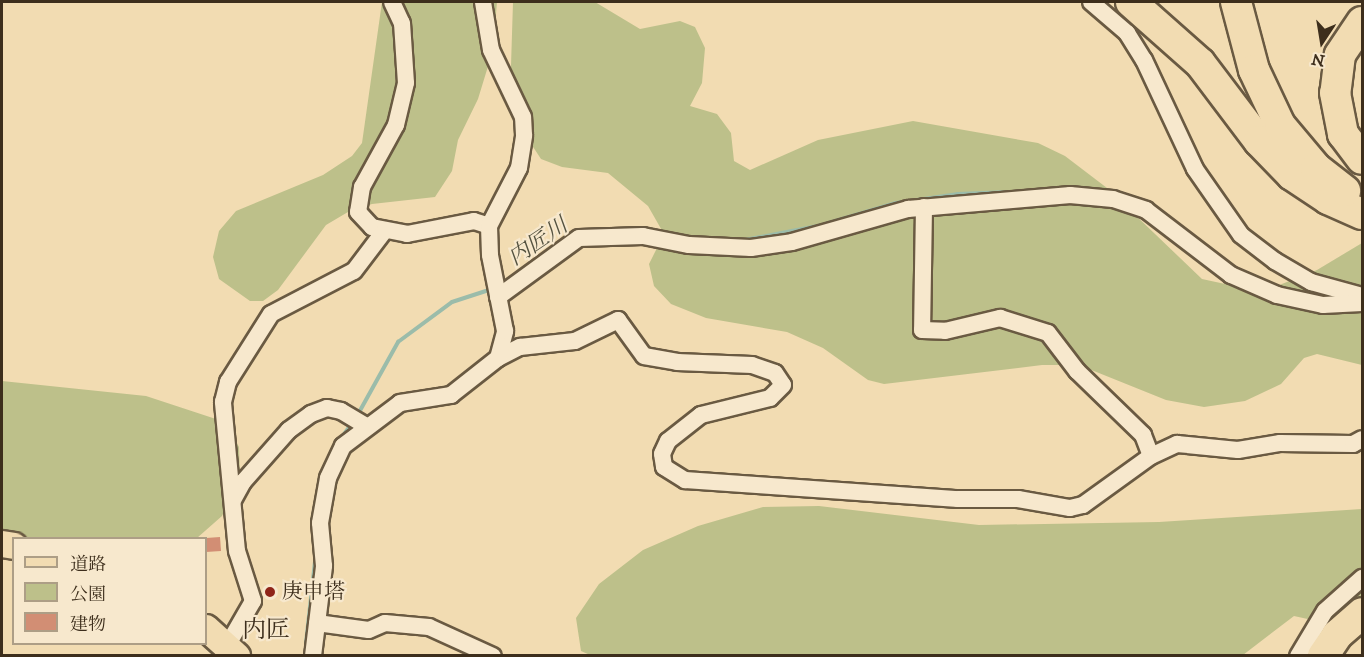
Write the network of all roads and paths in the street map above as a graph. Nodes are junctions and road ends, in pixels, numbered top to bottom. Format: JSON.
{"nodes":[{"id":1,"x":392,"y":2,"type":"edge"},
{"id":2,"x":483,"y":2,"type":"edge"},
{"id":3,"x":1091,"y":2,"type":"edge"},
{"id":4,"x":1131,"y":2,"type":"edge"},
{"id":5,"x":1236,"y":2,"type":"edge"},
{"id":6,"x":1252,"y":2,"type":"edge"},
{"id":7,"x":1362,"y":22,"type":"edge"},
{"id":8,"x":1362,"y":159,"type":"edge"},
{"id":9,"x":1362,"y":181,"type":"edge"},
{"id":10,"x":1362,"y":202,"type":"edge"},
{"id":11,"x":924,"y":207,"type":"junction"},
{"id":12,"x":1362,"y":214,"type":"edge"},
{"id":13,"x":489,"y":226,"type":"junction"},
{"id":14,"x":385,"y":230,"type":"junction"},
{"id":15,"x":1362,"y":296,"type":"edge"},
{"id":16,"x":498,"y":297,"type":"junction"},
{"id":17,"x":1362,"y":303,"type":"edge"},
{"id":18,"x":498,"y":358,"type":"junction"},
{"id":19,"x":368,"y":428,"type":"junction"},
{"id":20,"x":1362,"y":438,"type":"edge"},
{"id":21,"x":1151,"y":456,"type":"junction"},
{"id":22,"x":233,"y":500,"type":"junction"},
{"id":23,"x":1362,"y":578,"type":"edge"},
{"id":24,"x":1362,"y":613,"type":"edge"},
{"id":25,"x":317,"y":623,"type":"junction"},
{"id":26,"x":207,"y":629,"type":"edge"},
{"id":27,"x":1362,"y":633,"type":"edge"},
{"id":28,"x":229,"y":652,"type":"edge"},
{"id":29,"x":314,"y":656,"type":"edge"},
{"id":30,"x":493,"y":656,"type":"edge"},
{"id":31,"x":1298,"y":656,"type":"edge"},
{"id":32,"x":1323,"y":656,"type":"edge"},
{"id":33,"x":1343,"y":656,"type":"edge"}],
"edges":[{"from":1,"to":14,"type":"street"},
{"from":2,"to":13,"type":"street"},
{"from":3,"to":15,"type":"street"},
{"from":4,"to":12,"type":"highway"},
{"from":5,"to":10,"type":"highway"},
{"from":6,"to":9,"type":"highway"},
{"from":7,"to":8,"type":"highway"},
{"from":11,"to":16,"type":"street"},
{"from":11,"to":17,"type":"street"},
{"from":11,"to":21,"type":"street"},
{"from":13,"to":14,"type":"street"},
{"from":13,"to":16,"type":"street"},
{"from":14,"to":22,"type":"street"},
{"from":16,"to":18,"type":"street"},
{"from":18,"to":19,"type":"street"},
{"from":18,"to":21,"type":"street"},
{"from":19,"to":22,"type":"street"},
{"from":19,"to":25,"type":"street"},
{"from":20,"to":21,"type":"street"},
{"from":22,"to":28,"type":"street"},
{"from":23,"to":31,"type":"street"},
{"from":24,"to":32,"type":"highway"},
{"from":25,"to":29,"type":"street"},
{"from":25,"to":30,"type":"street"},
{"from":26,"to":28,"type":"main road"},
{"from":27,"to":33,"type":"highway"}]}
